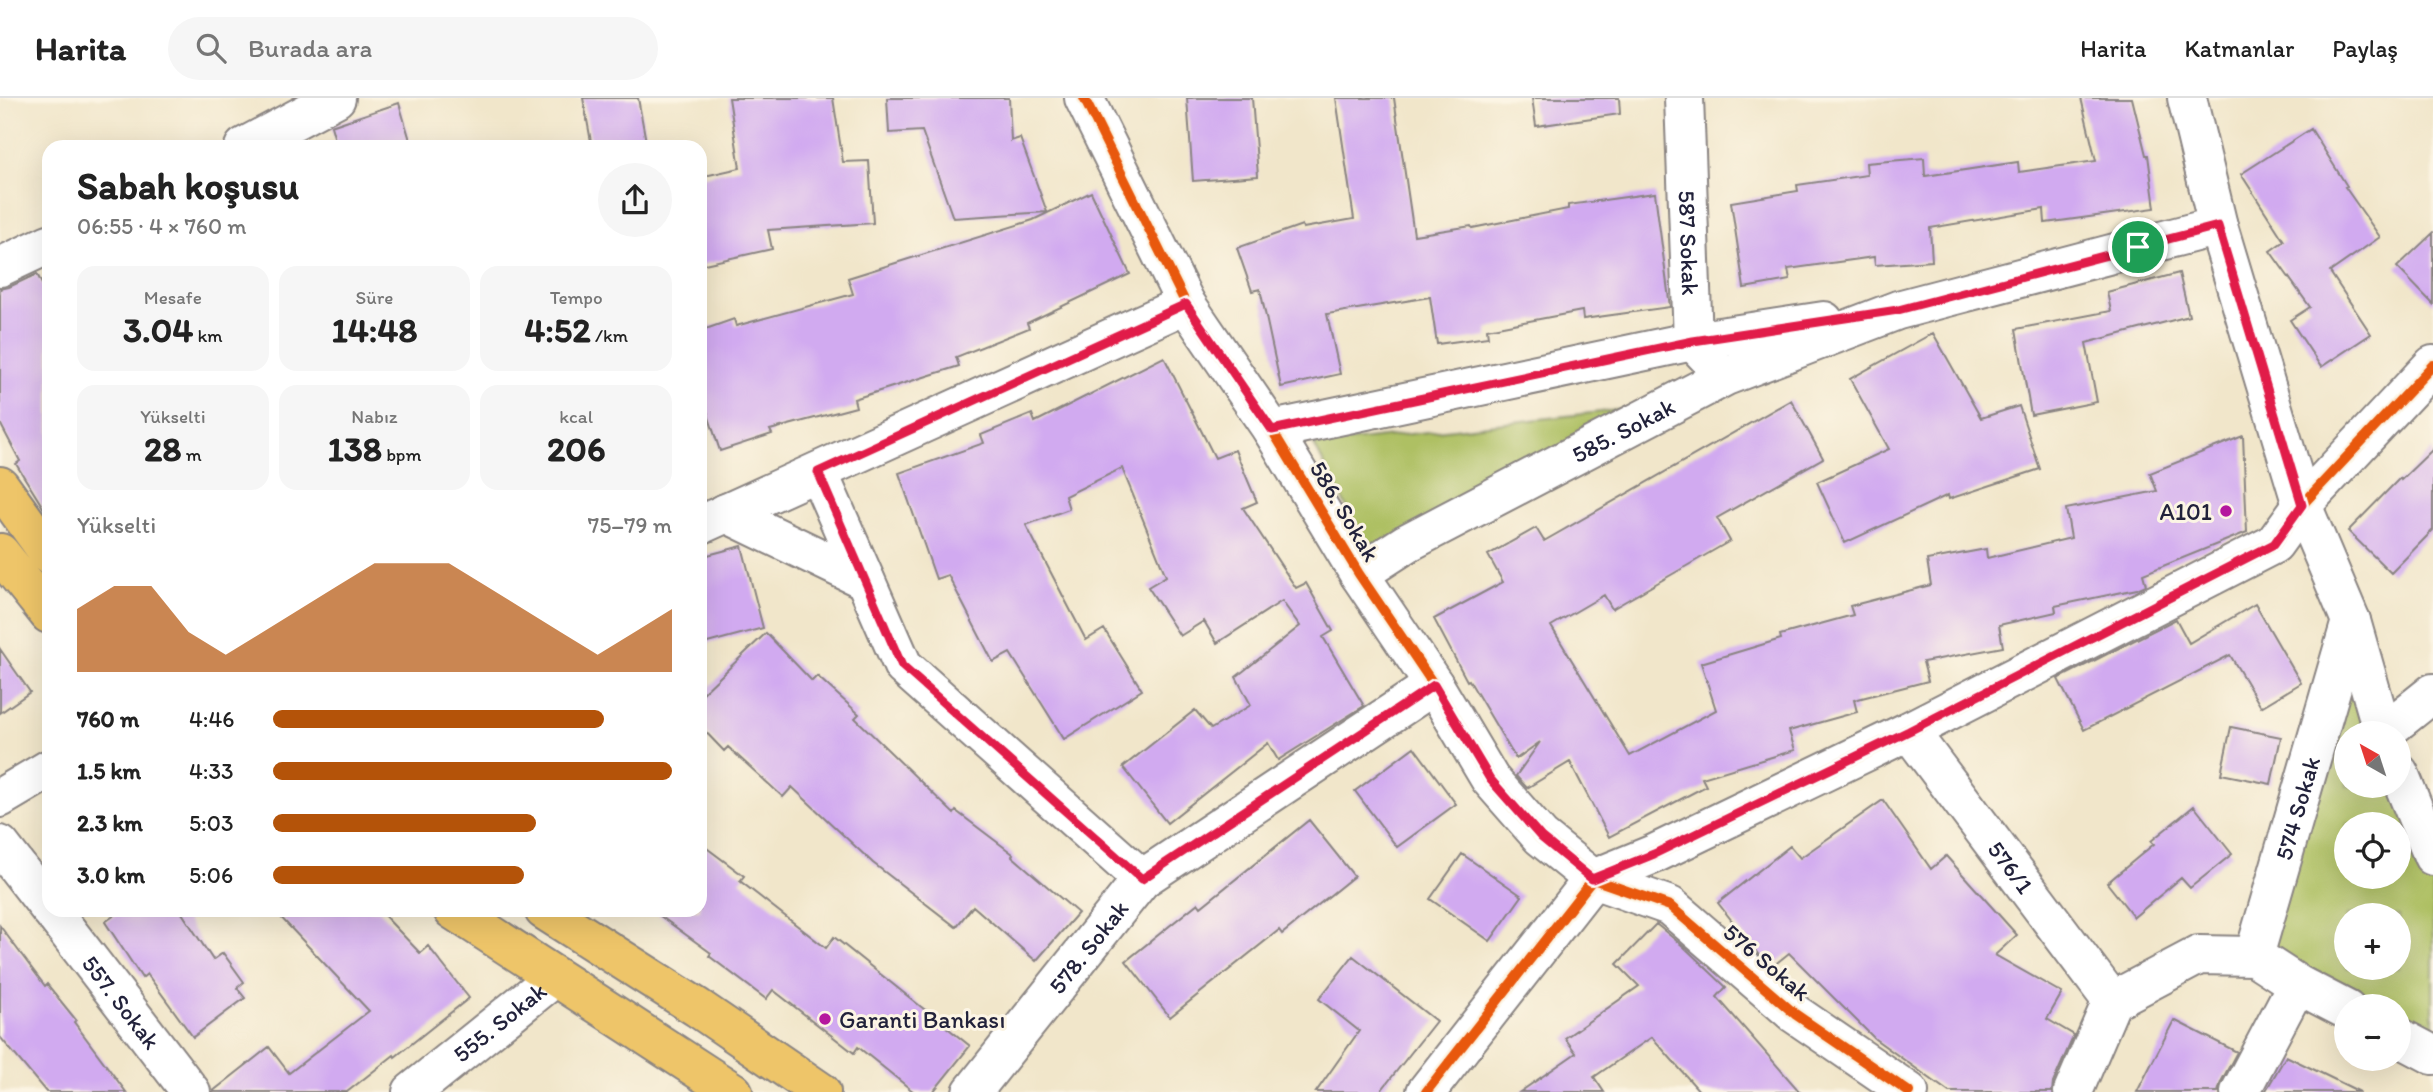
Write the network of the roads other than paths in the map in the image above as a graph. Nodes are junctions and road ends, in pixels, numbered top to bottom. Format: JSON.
{"nodes":[{"id":1,"x":336,"y":98,"type":"edge"},
{"id":2,"x":1084,"y":98,"type":"edge"},
{"id":3,"x":1684,"y":98,"type":"edge"},
{"id":4,"x":2187,"y":98,"type":"edge"},
{"id":5,"x":301,"y":134,"type":"edge"},
{"id":6,"x":275,"y":140,"type":"edge"},
{"id":7,"x":2218,"y":226,"type":"junction"},
{"id":8,"x":42,"y":247,"type":"edge"},
{"id":9,"x":0,"y":267,"type":"edge"},
{"id":10,"x":1186,"y":304,"type":"junction"},
{"id":11,"x":1898,"y":310,"type":"junction"},
{"id":12,"x":1693,"y":341,"type":"junction"},
{"id":13,"x":2433,"y":365,"type":"edge"},
{"id":14,"x":1726,"y":376,"type":"junction"},
{"id":15,"x":1272,"y":430,"type":"junction"},
{"id":16,"x":818,"y":472,"type":"junction"},
{"id":17,"x":0,"y":486,"type":"edge"},
{"id":18,"x":2302,"y":505,"type":"junction"},
{"id":19,"x":713,"y":519,"type":"edge"},
{"id":20,"x":42,"y":544,"type":"edge"},
{"id":21,"x":0,"y":553,"type":"edge"},
{"id":22,"x":1359,"y":574,"type":"junction"},
{"id":23,"x":865,"y":580,"type":"junction"},
{"id":24,"x":42,"y":605,"type":"edge"},
{"id":25,"x":2351,"y":621,"type":"junction"},
{"id":26,"x":1434,"y":685,"type":"junction"},
{"id":27,"x":2433,"y":693,"type":"edge"},
{"id":28,"x":2380,"y":721,"type":"edge"},
{"id":29,"x":2398,"y":721,"type":"edge"},
{"id":30,"x":1909,"y":731,"type":"junction"},
{"id":31,"x":42,"y":773,"type":"edge"},
{"id":32,"x":0,"y":798,"type":"edge"},
{"id":33,"x":2409,"y":798,"type":"edge"},
{"id":34,"x":0,"y":845,"type":"edge"},
{"id":35,"x":2433,"y":856,"type":"edge"},
{"id":36,"x":1142,"y":879,"type":"junction"},
{"id":37,"x":1592,"y":879,"type":"junction"},
{"id":38,"x":42,"y":899,"type":"edge"},
{"id":39,"x":56,"y":917,"type":"edge"},
{"id":40,"x":464,"y":917,"type":"edge"},
{"id":41,"x":555,"y":917,"type":"edge"},
{"id":42,"x":2254,"y":956,"type":"junction"},
{"id":43,"x":555,"y":977,"type":"junction"},
{"id":44,"x":2297,"y":984,"type":"junction"},
{"id":45,"x":2112,"y":1002,"type":"junction"},
{"id":46,"x":2334,"y":1003,"type":"edge"},
{"id":47,"x":2411,"y":1043,"type":"edge"},
{"id":48,"x":2433,"y":1055,"type":"edge"},
{"id":49,"x":730,"y":1091,"type":"edge"},
{"id":50,"x":191,"y":1092,"type":"edge"},
{"id":51,"x":412,"y":1092,"type":"edge"},
{"id":52,"x":821,"y":1092,"type":"edge"},
{"id":53,"x":972,"y":1092,"type":"edge"},
{"id":54,"x":1426,"y":1092,"type":"edge"},
{"id":55,"x":1909,"y":1092,"type":"edge"},
{"id":56,"x":2073,"y":1092,"type":"edge"},
{"id":57,"x":2240,"y":1092,"type":"edge"}],
"edges":[{"from":1,"to":5,"type":"street"},
{"from":2,"to":10,"type":"street","name":"586. Sokak"},
{"from":3,"to":12,"type":"street","name":"587 Sokak"},
{"from":4,"to":7,"type":"street"},
{"from":5,"to":6,"type":"street"},
{"from":7,"to":11,"type":"street","name":"585. Sokak"},
{"from":7,"to":18,"type":"street"},
{"from":8,"to":9,"type":"street"},
{"from":10,"to":15,"type":"street","name":"586. Sokak"},
{"from":10,"to":16,"type":"street"},
{"from":11,"to":12,"type":"street","name":"585. Sokak"},
{"from":11,"to":14,"type":"street","name":"585. Sokak"},
{"from":12,"to":14,"type":"street"},
{"from":12,"to":15,"type":"street","name":"585. Sokak"},
{"from":13,"to":18,"type":"street"},
{"from":14,"to":22,"type":"street","name":"585. Sokak"},
{"from":15,"to":22,"type":"street","name":"586. Sokak"},
{"from":16,"to":19,"type":"street"},
{"from":16,"to":23,"type":"street"},
{"from":17,"to":20,"type":"main road"},
{"from":18,"to":25,"type":"street"},
{"from":18,"to":30,"type":"street"},
{"from":19,"to":23,"type":"street"},
{"from":21,"to":24,"type":"main road"},
{"from":22,"to":26,"type":"street","name":"586. Sokak"},
{"from":23,"to":36,"type":"street"},
{"from":25,"to":28,"type":"street"},
{"from":25,"to":42,"type":"street","name":"574 Sokak"},
{"from":26,"to":36,"type":"street","name":"578. Sokak"},
{"from":26,"to":37,"type":"street","name":"586. Sokak"},
{"from":27,"to":29,"type":"street"},
{"from":30,"to":37,"type":"street"},
{"from":30,"to":45,"type":"street","name":"576/1"},
{"from":31,"to":32,"type":"street"},
{"from":33,"to":35,"type":"street"},
{"from":34,"to":38,"type":"street","name":"557. Sokak"},
{"from":36,"to":53,"type":"street","name":"578. Sokak"},
{"from":37,"to":54,"type":"street"},
{"from":37,"to":55,"type":"street","name":"576 Sokak"},
{"from":39,"to":50,"type":"street","name":"557. Sokak"},
{"from":40,"to":43,"type":"main road"},
{"from":41,"to":52,"type":"main road"},
{"from":42,"to":44,"type":"street"},
{"from":42,"to":45,"type":"street"},
{"from":43,"to":49,"type":"main road"},
{"from":43,"to":51,"type":"street","name":"555. Sokak"},
{"from":44,"to":46,"type":"street"},
{"from":44,"to":57,"type":"street"},
{"from":45,"to":56,"type":"street"},
{"from":47,"to":48,"type":"street"}]}
